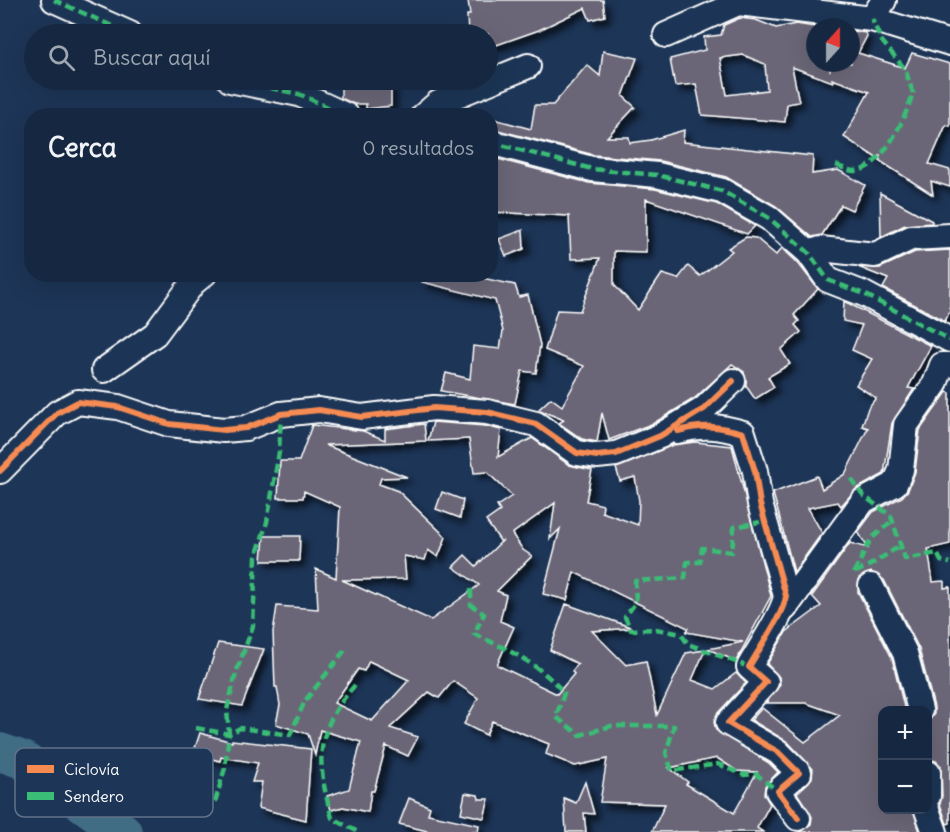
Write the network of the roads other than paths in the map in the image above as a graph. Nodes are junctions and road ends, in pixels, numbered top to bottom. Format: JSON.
{"nodes":[{"id":1,"x":54,"y":0,"type":"edge"},
{"id":2,"x":787,"y":5,"type":"edge"},
{"id":3,"x":878,"y":9,"type":"edge"},
{"id":4,"x":108,"y":24,"type":"edge"},
{"id":5,"x":666,"y":35,"type":"dead end"},
{"id":6,"x":950,"y":43,"type":"edge"},
{"id":7,"x":528,"y":66,"type":"dead end"},
{"id":8,"x":498,"y":78,"type":"edge"},
{"id":9,"x":279,"y":90,"type":"edge"},
{"id":10,"x":470,"y":90,"type":"edge"},
{"id":11,"x":330,"y":108,"type":"edge"},
{"id":12,"x":432,"y":108,"type":"edge"},
{"id":13,"x":498,"y":144,"type":"edge"},
{"id":14,"x":950,"y":236,"type":"edge"},
{"id":15,"x":809,"y":254,"type":"junction"},
{"id":16,"x":194,"y":282,"type":"edge"},
{"id":17,"x":950,"y":340,"type":"edge"},
{"id":18,"x":950,"y":365,"type":"edge"},
{"id":19,"x":104,"y":370,"type":"dead end"},
{"id":20,"x":733,"y":381,"type":"dead end"},
{"id":21,"x":660,"y":436,"type":"junction"},
{"id":22,"x":0,"y":471,"type":"edge"},
{"id":23,"x":871,"y":586,"type":"dead end"},
{"id":24,"x":785,"y":608,"type":"junction"},
{"id":25,"x":919,"y":706,"type":"edge"},
{"id":26,"x":928,"y":814,"type":"edge"},
{"id":27,"x":798,"y":818,"type":"dead end"},
{"id":28,"x":935,"y":832,"type":"edge"}],
"edges":[{"from":1,"to":4,"type":"street"},
{"from":2,"to":3,"type":"street"},
{"from":2,"to":5,"type":"street"},
{"from":3,"to":6,"type":"street"},
{"from":7,"to":8,"type":"street"},
{"from":9,"to":11,"type":"street"},
{"from":10,"to":12,"type":"street"},
{"from":13,"to":15,"type":"street"},
{"from":14,"to":15,"type":"street"},
{"from":15,"to":17,"type":"street"},
{"from":16,"to":19,"type":"street"},
{"from":18,"to":24,"type":"street"},
{"from":20,"to":21,"type":"street"},
{"from":21,"to":22,"type":"street"},
{"from":21,"to":24,"type":"street"},
{"from":23,"to":25,"type":"street"},
{"from":24,"to":27,"type":"street"},
{"from":26,"to":28,"type":"street"}]}
